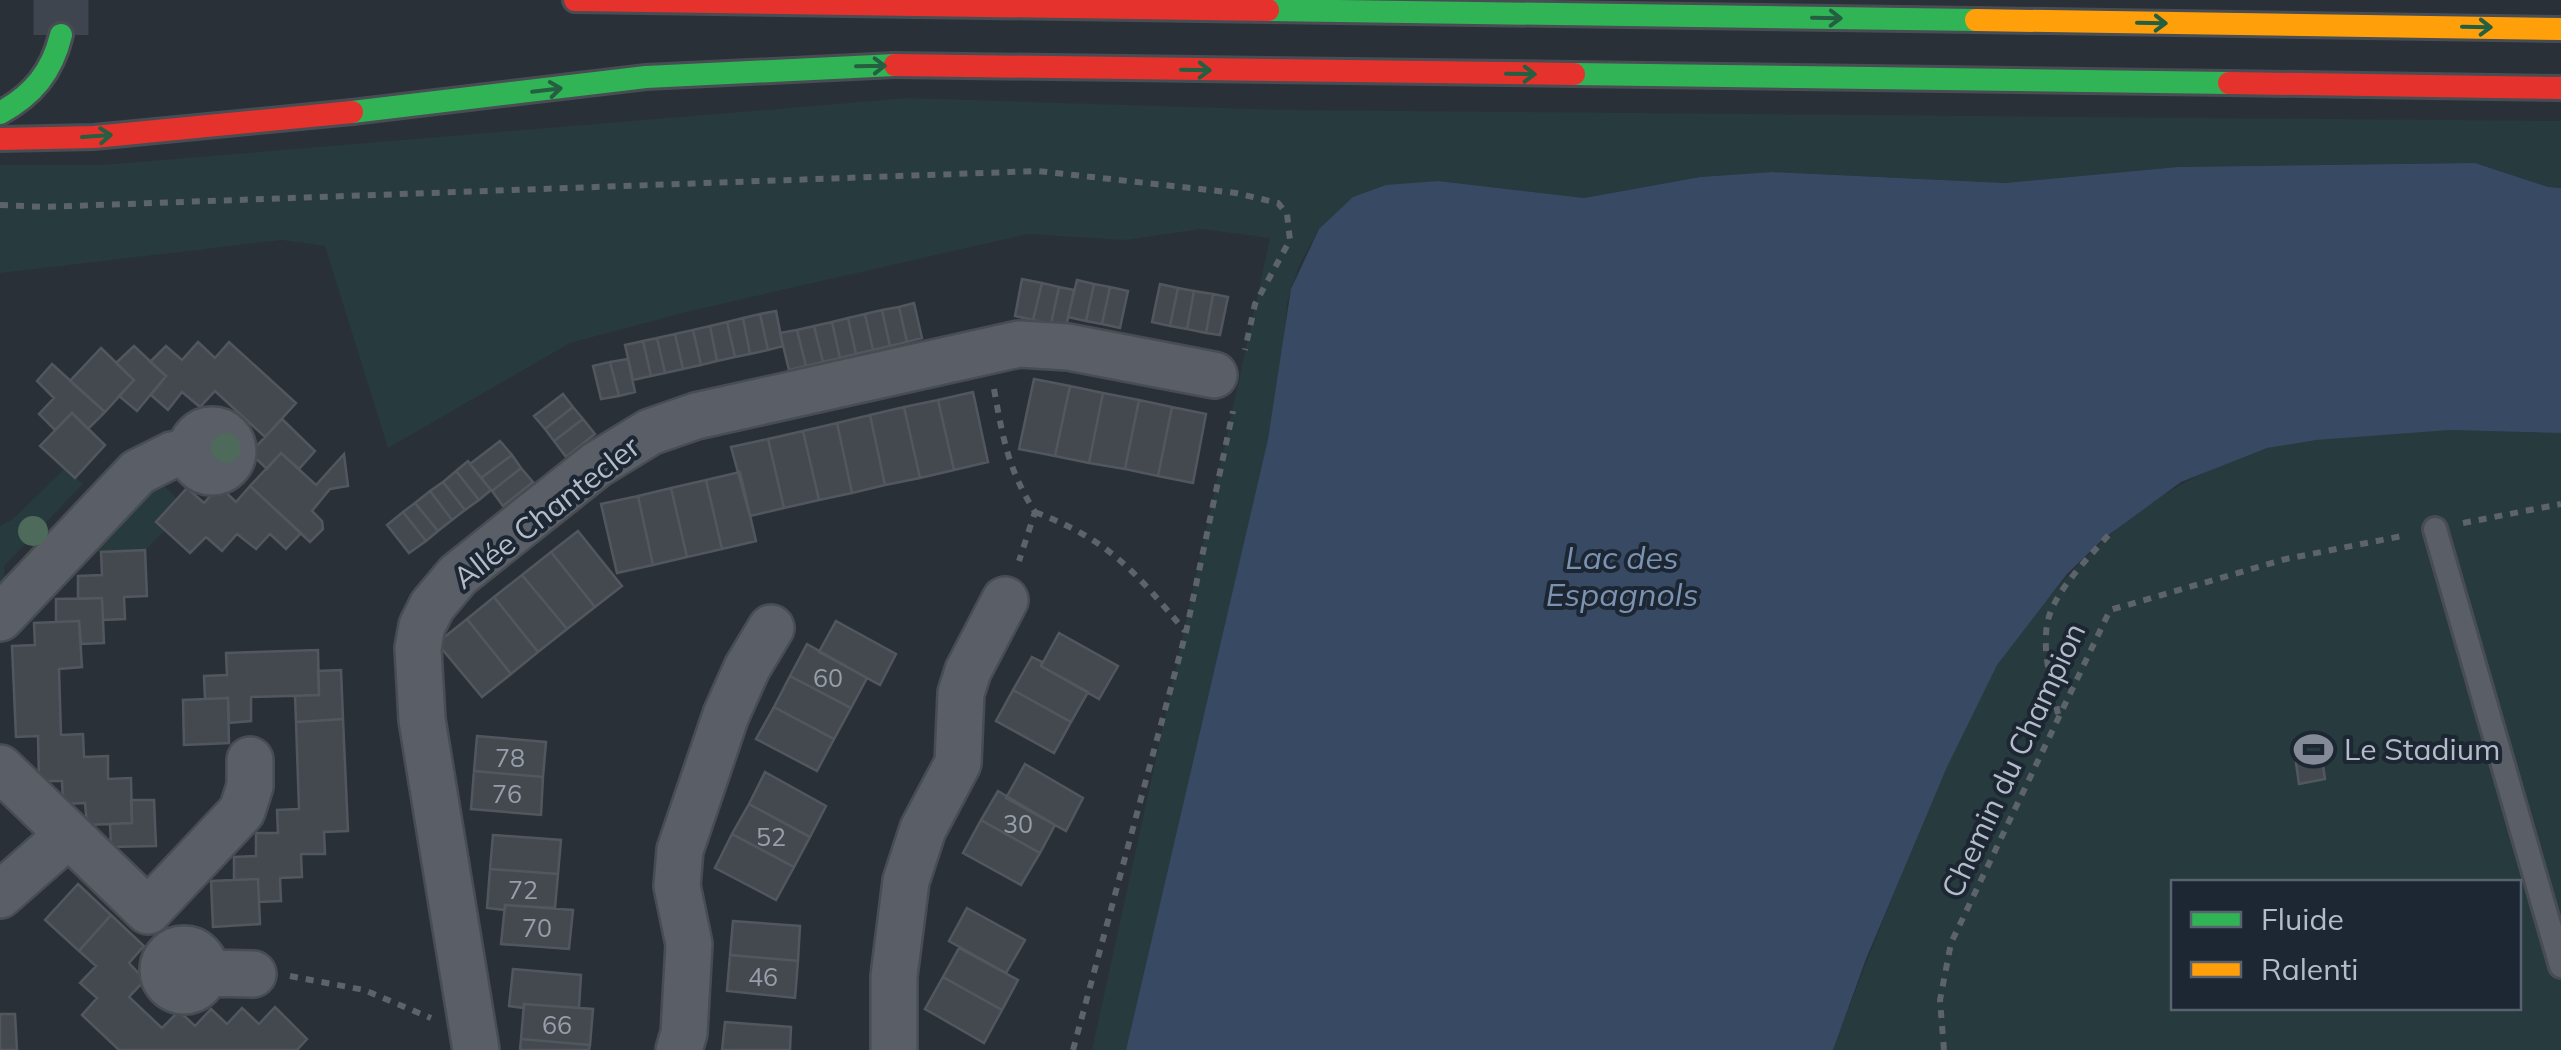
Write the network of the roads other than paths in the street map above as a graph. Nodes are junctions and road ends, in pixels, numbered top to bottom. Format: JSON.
{"nodes":[{"id":1,"x":575,"y":0,"type":"edge"},
{"id":2,"x":2561,"y":28,"type":"edge"},
{"id":3,"x":61,"y":35,"type":"tunnel mouth"},
{"id":4,"x":2561,"y":88,"type":"edge"},
{"id":5,"x":0,"y":114,"type":"edge"},
{"id":6,"x":0,"y":139,"type":"edge"},
{"id":7,"x":1231,"y":378,"type":"road end"},
{"id":8,"x":191,"y":452,"type":"dead end"},
{"id":9,"x":2434,"y":529,"type":"dead end"},
{"id":10,"x":1006,"y":600,"type":"road end"},
{"id":11,"x":0,"y":618,"type":"edge"},
{"id":12,"x":771,"y":628,"type":"dead end"},
{"id":13,"x":250,"y":760,"type":"dead end"},
{"id":14,"x":0,"y":768,"type":"edge"},
{"id":15,"x":68,"y":836,"type":"junction"},
{"id":16,"x":0,"y":895,"type":"edge"},
{"id":17,"x":148,"y":911,"type":"junction"},
{"id":18,"x":2561,"y":966,"type":"edge"},
{"id":19,"x":252,"y":974,"type":"road end"},
{"id":20,"x":473,"y":1037,"type":"edge"},
{"id":21,"x":679,"y":1050,"type":"edge"},
{"id":22,"x":894,"y":1050,"type":"edge"}],
"edges":[{"from":1,"to":2,"type":"main road","one_way":true},
{"from":3,"to":5,"type":"main road"},
{"from":6,"to":4,"type":"main road","one_way":true},
{"from":7,"to":20,"type":"street","name":"Allée Chantecler"},
{"from":8,"to":11,"type":"street"},
{"from":9,"to":18,"type":"lane"},
{"from":10,"to":22,"type":"street"},
{"from":12,"to":21,"type":"street"},
{"from":13,"to":17,"type":"street"},
{"from":14,"to":15,"type":"street"},
{"from":15,"to":16,"type":"street"},
{"from":15,"to":17,"type":"street"},
{"from":17,"to":19,"type":"street"}]}
